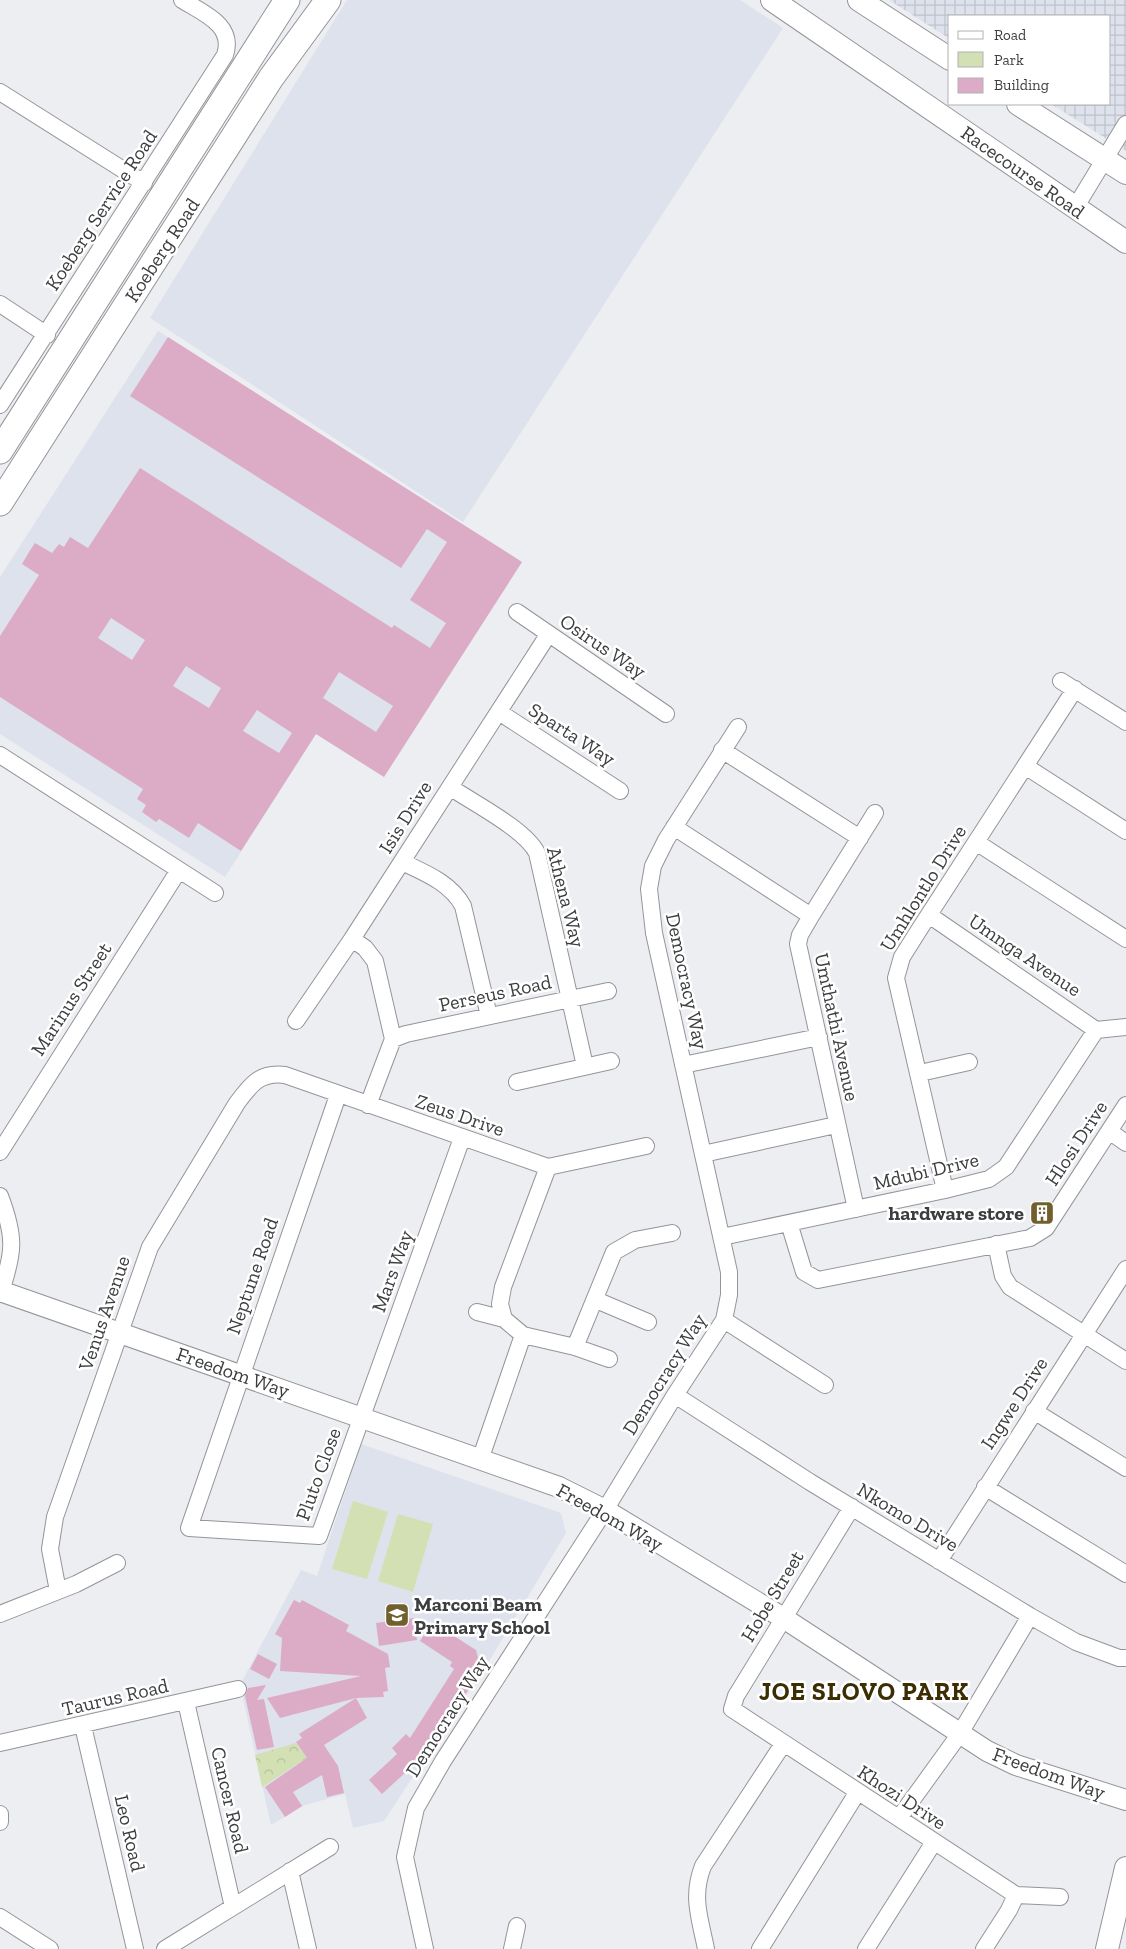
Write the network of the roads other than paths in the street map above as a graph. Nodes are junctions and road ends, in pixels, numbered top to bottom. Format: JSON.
{"nodes":[{"id":1,"x":182,"y":0,"type":"edge"},
{"id":2,"x":287,"y":0,"type":"edge"},
{"id":3,"x":328,"y":0,"type":"edge"},
{"id":4,"x":772,"y":0,"type":"edge"},
{"id":5,"x":859,"y":0,"type":"edge"},
{"id":6,"x":948,"y":58,"type":"edge"},
{"id":7,"x":0,"y":92,"type":"edge"},
{"id":8,"x":1020,"y":105,"type":"edge"},
{"id":9,"x":1126,"y":124,"type":"edge"},
{"id":10,"x":1103,"y":160,"type":"junction"},
{"id":11,"x":1126,"y":173,"type":"edge"},
{"id":12,"x":144,"y":183,"type":"junction"},
{"id":13,"x":1075,"y":208,"type":"junction"},
{"id":14,"x":1126,"y":242,"type":"edge"},
{"id":15,"x":0,"y":304,"type":"edge"},
{"id":16,"x":47,"y":335,"type":"junction"},
{"id":17,"x":0,"y":405,"type":"edge"},
{"id":18,"x":0,"y":451,"type":"edge"},
{"id":19,"x":0,"y":503,"type":"edge"},
{"id":20,"x":517,"y":612,"type":"dead end"},
{"id":21,"x":548,"y":635,"type":"junction"},
{"id":22,"x":499,"y":712,"type":"junction"},
{"id":23,"x":666,"y":714,"type":"dead end"},
{"id":24,"x":1126,"y":722,"type":"edge"},
{"id":25,"x":738,"y":727,"type":"dead end"},
{"id":26,"x":722,"y":750,"type":"junction"},
{"id":27,"x":0,"y":755,"type":"edge"},
{"id":28,"x":1025,"y":766,"type":"junction"},
{"id":29,"x":450,"y":787,"type":"junction"},
{"id":30,"x":620,"y":791,"type":"dead end"},
{"id":31,"x":875,"y":813,"type":"dead end"},
{"id":32,"x":674,"y":827,"type":"junction"},
{"id":33,"x":1126,"y":831,"type":"edge"},
{"id":34,"x":860,"y":838,"type":"junction"},
{"id":35,"x":976,"y":842,"type":"junction"},
{"id":36,"x":402,"y":862,"type":"junction"},
{"id":37,"x":179,"y":870,"type":"junction"},
{"id":38,"x":214,"y":893,"type":"dead end"},
{"id":39,"x":929,"y":915,"type":"junction"},
{"id":40,"x":811,"y":916,"type":"junction"},
{"id":41,"x":352,"y":939,"type":"junction"},
{"id":42,"x":1126,"y":939,"type":"edge"},
{"id":43,"x":608,"y":991,"type":"dead end"},
{"id":44,"x":569,"y":998,"type":"junction"},
{"id":45,"x":489,"y":1016,"type":"junction"},
{"id":46,"x":296,"y":1021,"type":"dead end"},
{"id":47,"x":1126,"y":1027,"type":"edge"},
{"id":48,"x":1096,"y":1030,"type":"junction"},
{"id":49,"x":819,"y":1037,"type":"junction"},
{"id":50,"x":393,"y":1040,"type":"junction"},
{"id":51,"x":611,"y":1060,"type":"dead end"},
{"id":52,"x":969,"y":1062,"type":"dead end"},
{"id":53,"x":683,"y":1065,"type":"junction"},
{"id":54,"x":585,"y":1066,"type":"junction"},
{"id":55,"x":920,"y":1073,"type":"junction"},
{"id":56,"x":264,"y":1075,"type":"joint"},
{"id":57,"x":517,"y":1082,"type":"dead end"},
{"id":58,"x":338,"y":1095,"type":"junction"},
{"id":59,"x":368,"y":1105,"type":"junction"},
{"id":60,"x":1126,"y":1105,"type":"edge"},
{"id":61,"x":836,"y":1125,"type":"junction"},
{"id":62,"x":1108,"y":1132,"type":"junction"},
{"id":63,"x":462,"y":1138,"type":"junction"},
{"id":64,"x":1126,"y":1143,"type":"edge"},
{"id":65,"x":646,"y":1146,"type":"dead end"},
{"id":66,"x":0,"y":1152,"type":"edge"},
{"id":67,"x":703,"y":1154,"type":"junction"},
{"id":68,"x":548,"y":1167,"type":"junction"},
{"id":69,"x":945,"y":1190,"type":"junction"},
{"id":70,"x":0,"y":1196,"type":"edge"},
{"id":71,"x":856,"y":1209,"type":"junction"},
{"id":72,"x":789,"y":1223,"type":"junction"},
{"id":73,"x":672,"y":1232,"type":"dead end"},
{"id":74,"x":722,"y":1237,"type":"junction"},
{"id":75,"x":996,"y":1244,"type":"junction"},
{"id":76,"x":1126,"y":1269,"type":"edge"},
{"id":77,"x":0,"y":1292,"type":"edge"},
{"id":78,"x":596,"y":1300,"type":"junction"},
{"id":79,"x":477,"y":1312,"type":"dead end"},
{"id":80,"x":504,"y":1319,"type":"junction"},
{"id":81,"x":724,"y":1320,"type":"junction"},
{"id":82,"x":648,"y":1322,"type":"dead end"},
{"id":83,"x":119,"y":1334,"type":"junction"},
{"id":84,"x":1084,"y":1334,"type":"junction"},
{"id":85,"x":523,"y":1335,"type":"junction"},
{"id":86,"x":575,"y":1347,"type":"junction"},
{"id":87,"x":609,"y":1359,"type":"dead end"},
{"id":88,"x":1126,"y":1361,"type":"edge"},
{"id":89,"x":241,"y":1374,"type":"junction"},
{"id":90,"x":825,"y":1385,"type":"dead end"},
{"id":91,"x":675,"y":1396,"type":"junction"},
{"id":92,"x":1034,"y":1411,"type":"junction"},
{"id":93,"x":361,"y":1418,"type":"junction"},
{"id":94,"x":480,"y":1460,"type":"junction"},
{"id":95,"x":1126,"y":1468,"type":"edge"},
{"id":96,"x":985,"y":1487,"type":"junction"},
{"id":97,"x":852,"y":1507,"type":"junction"},
{"id":98,"x":605,"y":1510,"type":"junction"},
{"id":99,"x":189,"y":1528,"type":"joint"},
{"id":100,"x":939,"y":1560,"type":"junction"},
{"id":101,"x":117,"y":1563,"type":"dead end"},
{"id":102,"x":1126,"y":1574,"type":"edge"},
{"id":103,"x":58,"y":1591,"type":"junction"},
{"id":104,"x":0,"y":1614,"type":"edge"},
{"id":105,"x":1030,"y":1616,"type":"junction"},
{"id":106,"x":785,"y":1619,"type":"junction"},
{"id":107,"x":1126,"y":1658,"type":"edge"},
{"id":108,"x":238,"y":1689,"type":"dead end"},
{"id":109,"x":186,"y":1702,"type":"junction"},
{"id":110,"x":731,"y":1708,"type":"joint"},
{"id":111,"x":83,"y":1726,"type":"junction"},
{"id":112,"x":960,"y":1735,"type":"junction"},
{"id":113,"x":0,"y":1744,"type":"edge"},
{"id":114,"x":783,"y":1744,"type":"junction"},
{"id":115,"x":857,"y":1793,"type":"junction"},
{"id":116,"x":1126,"y":1800,"type":"edge"},
{"id":117,"x":0,"y":1814,"type":"edge"},
{"id":118,"x":899,"y":1818,"type":"junction"},
{"id":119,"x":0,"y":1822,"type":"edge"},
{"id":120,"x":934,"y":1842,"type":"junction"},
{"id":121,"x":330,"y":1847,"type":"dead end"},
{"id":122,"x":1126,"y":1868,"type":"edge"},
{"id":123,"x":290,"y":1871,"type":"junction"},
{"id":124,"x":1016,"y":1895,"type":"junction"},
{"id":125,"x":1060,"y":1897,"type":"dead end"},
{"id":126,"x":233,"y":1906,"type":"junction"},
{"id":127,"x":0,"y":1917,"type":"edge"},
{"id":128,"x":517,"y":1926,"type":"dead end"},
{"id":129,"x":50,"y":1949,"type":"edge"},
{"id":130,"x":135,"y":1949,"type":"edge"},
{"id":131,"x":165,"y":1949,"type":"edge"},
{"id":132,"x":308,"y":1949,"type":"edge"},
{"id":133,"x":426,"y":1949,"type":"edge"},
{"id":134,"x":512,"y":1949,"type":"edge"},
{"id":135,"x":706,"y":1949,"type":"edge"},
{"id":136,"x":760,"y":1949,"type":"edge"},
{"id":137,"x":866,"y":1949,"type":"edge"},
{"id":138,"x":984,"y":1949,"type":"edge"},
{"id":139,"x":1107,"y":1949,"type":"edge"}],
"edges":[{"from":1,"to":12,"type":"street","name":"Koeberg Service Road"},
{"from":2,"to":18,"type":"main road","name":"Koeberg Road"},
{"from":3,"to":19,"type":"main road","name":"Koeberg Road"},
{"from":4,"to":13,"type":"main road","name":"Racecourse Road"},
{"from":5,"to":6,"type":"main road"},
{"from":7,"to":12,"type":"street"},
{"from":8,"to":10,"type":"main road"},
{"from":9,"to":10,"type":"street"},
{"from":10,"to":11,"type":"main road"},
{"from":10,"to":13,"type":"street"},
{"from":12,"to":16,"type":"street","name":"Koeberg Service Road"},
{"from":13,"to":14,"type":"main road","name":"Racecourse Road"},
{"from":15,"to":16,"type":"street"},
{"from":16,"to":17,"type":"street","name":"Koeberg Service Road"},
{"from":20,"to":21,"type":"street","name":"Osirus Way"},
{"from":21,"to":22,"type":"street","name":"Isis Drive"},
{"from":21,"to":23,"type":"street","name":"Osirus Way"},
{"from":22,"to":29,"type":"street","name":"Isis Drive"},
{"from":22,"to":30,"type":"street","name":"Sparta Way"},
{"from":24,"to":28,"type":"street","name":"Umhlontlo Drive"},
{"from":25,"to":26,"type":"street","name":"Democracy Way"},
{"from":26,"to":32,"type":"street","name":"Democracy Way"},
{"from":26,"to":34,"type":"street"},
{"from":27,"to":37,"type":"street"},
{"from":28,"to":33,"type":"street"},
{"from":28,"to":35,"type":"street","name":"Umhlontlo Drive"},
{"from":29,"to":36,"type":"street","name":"Isis Drive"},
{"from":29,"to":44,"type":"street","name":"Athena Way"},
{"from":31,"to":34,"type":"street","name":"Umthathi Avenue"},
{"from":32,"to":40,"type":"street"},
{"from":32,"to":53,"type":"street","name":"Democracy Way"},
{"from":34,"to":40,"type":"street","name":"Umthathi Avenue"},
{"from":35,"to":39,"type":"street","name":"Umhlontlo Drive"},
{"from":35,"to":42,"type":"street"},
{"from":36,"to":41,"type":"street","name":"Isis Drive"},
{"from":36,"to":45,"type":"street"},
{"from":37,"to":38,"type":"street"},
{"from":37,"to":66,"type":"street","name":"Marinus Street"},
{"from":39,"to":48,"type":"street","name":"Umnga Avenue"},
{"from":39,"to":55,"type":"street","name":"Umhlontlo Drive"},
{"from":40,"to":49,"type":"street","name":"Umthathi Avenue"},
{"from":41,"to":46,"type":"street","name":"Isis Drive"},
{"from":41,"to":50,"type":"street"},
{"from":43,"to":44,"type":"street","name":"Perseus Road"},
{"from":44,"to":45,"type":"street","name":"Perseus Road"},
{"from":44,"to":54,"type":"street","name":"Athena Way"},
{"from":45,"to":50,"type":"street","name":"Perseus Road"},
{"from":47,"to":48,"type":"street"},
{"from":48,"to":69,"type":"street","name":"Mdubi Drive"},
{"from":49,"to":53,"type":"street"},
{"from":49,"to":61,"type":"street","name":"Umthathi Avenue"},
{"from":50,"to":59,"type":"street"},
{"from":51,"to":54,"type":"street"},
{"from":52,"to":55,"type":"street"},
{"from":53,"to":67,"type":"street","name":"Democracy Way"},
{"from":54,"to":57,"type":"street"},
{"from":55,"to":69,"type":"street","name":"Umhlontlo Drive"},
{"from":56,"to":58,"type":"street","name":"Zeus Drive"},
{"from":56,"to":83,"type":"street","name":"Venus Avenue"},
{"from":58,"to":59,"type":"street","name":"Zeus Drive"},
{"from":58,"to":89,"type":"street","name":"Neptune Road"},
{"from":59,"to":63,"type":"street","name":"Zeus Drive"},
{"from":60,"to":62,"type":"street","name":"Hlosi Drive"},
{"from":61,"to":67,"type":"street"},
{"from":61,"to":71,"type":"street","name":"Umthathi Avenue"},
{"from":62,"to":64,"type":"street"},
{"from":62,"to":75,"type":"street","name":"Hlosi Drive"},
{"from":63,"to":68,"type":"street","name":"Zeus Drive"},
{"from":63,"to":93,"type":"street","name":"Mars Way"},
{"from":65,"to":68,"type":"street"},
{"from":67,"to":74,"type":"street","name":"Democracy Way"},
{"from":68,"to":80,"type":"street"},
{"from":69,"to":71,"type":"street","name":"Mdubi Drive"},
{"from":70,"to":77,"type":"street"},
{"from":71,"to":72,"type":"street","name":"Mdubi Drive"},
{"from":72,"to":74,"type":"street","name":"Mdubi Drive"},
{"from":72,"to":75,"type":"street","name":"Hlosi Drive"},
{"from":73,"to":78,"type":"street"},
{"from":74,"to":81,"type":"street","name":"Democracy Way"},
{"from":75,"to":84,"type":"street"},
{"from":76,"to":84,"type":"street","name":"Ingwe Drive"},
{"from":77,"to":83,"type":"street","name":"Freedom Way"},
{"from":78,"to":82,"type":"street"},
{"from":78,"to":86,"type":"street"},
{"from":79,"to":80,"type":"street"},
{"from":80,"to":85,"type":"street"},
{"from":81,"to":90,"type":"street"},
{"from":81,"to":91,"type":"street","name":"Democracy Way"},
{"from":83,"to":89,"type":"street","name":"Freedom Way"},
{"from":83,"to":103,"type":"street","name":"Venus Avenue"},
{"from":84,"to":88,"type":"street"},
{"from":84,"to":92,"type":"street","name":"Ingwe Drive"},
{"from":85,"to":86,"type":"street"},
{"from":85,"to":94,"type":"street"},
{"from":86,"to":87,"type":"street"},
{"from":89,"to":93,"type":"street","name":"Freedom Way"},
{"from":89,"to":99,"type":"street","name":"Neptune Road"},
{"from":91,"to":97,"type":"street","name":"Nkomo Drive"},
{"from":91,"to":98,"type":"street","name":"Democracy Way"},
{"from":92,"to":95,"type":"street"},
{"from":92,"to":96,"type":"street","name":"Ingwe Drive"},
{"from":93,"to":94,"type":"street","name":"Freedom Way"},
{"from":93,"to":99,"type":"street","name":"Pluto Close"},
{"from":94,"to":98,"type":"street","name":"Freedom Way"},
{"from":96,"to":100,"type":"street","name":"Ingwe Drive"},
{"from":96,"to":102,"type":"street"},
{"from":97,"to":100,"type":"street","name":"Nkomo Drive"},
{"from":97,"to":106,"type":"street","name":"Hobe Street"},
{"from":98,"to":106,"type":"street","name":"Freedom Way"},
{"from":98,"to":133,"type":"street","name":"Democracy Way"},
{"from":100,"to":105,"type":"street","name":"Nkomo Drive"},
{"from":101,"to":103,"type":"street"},
{"from":103,"to":104,"type":"street"},
{"from":105,"to":107,"type":"street","name":"Nkomo Drive"},
{"from":105,"to":112,"type":"street"},
{"from":106,"to":110,"type":"street","name":"Hobe Street"},
{"from":106,"to":112,"type":"street","name":"Freedom Way"},
{"from":108,"to":109,"type":"street","name":"Taurus Road"},
{"from":109,"to":111,"type":"street","name":"Taurus Road"},
{"from":109,"to":126,"type":"street","name":"Cancer Road"},
{"from":110,"to":114,"type":"street","name":"Khozi Drive"},
{"from":111,"to":113,"type":"street","name":"Taurus Road"},
{"from":111,"to":130,"type":"street","name":"Leo Road"},
{"from":112,"to":116,"type":"street","name":"Freedom Way"},
{"from":112,"to":118,"type":"street"},
{"from":114,"to":115,"type":"street","name":"Khozi Drive"},
{"from":114,"to":135,"type":"street"},
{"from":115,"to":118,"type":"street","name":"Khozi Drive"},
{"from":115,"to":136,"type":"street"},
{"from":117,"to":119,"type":"street"},
{"from":118,"to":120,"type":"street","name":"Khozi Drive"},
{"from":120,"to":124,"type":"street","name":"Khozi Drive"},
{"from":120,"to":137,"type":"street"},
{"from":121,"to":123,"type":"street"},
{"from":122,"to":139,"type":"main road"},
{"from":123,"to":126,"type":"street"},
{"from":123,"to":132,"type":"street"},
{"from":124,"to":125,"type":"street"},
{"from":124,"to":138,"type":"street"},
{"from":126,"to":131,"type":"street"},
{"from":127,"to":129,"type":"street"},
{"from":128,"to":134,"type":"street"}]}
